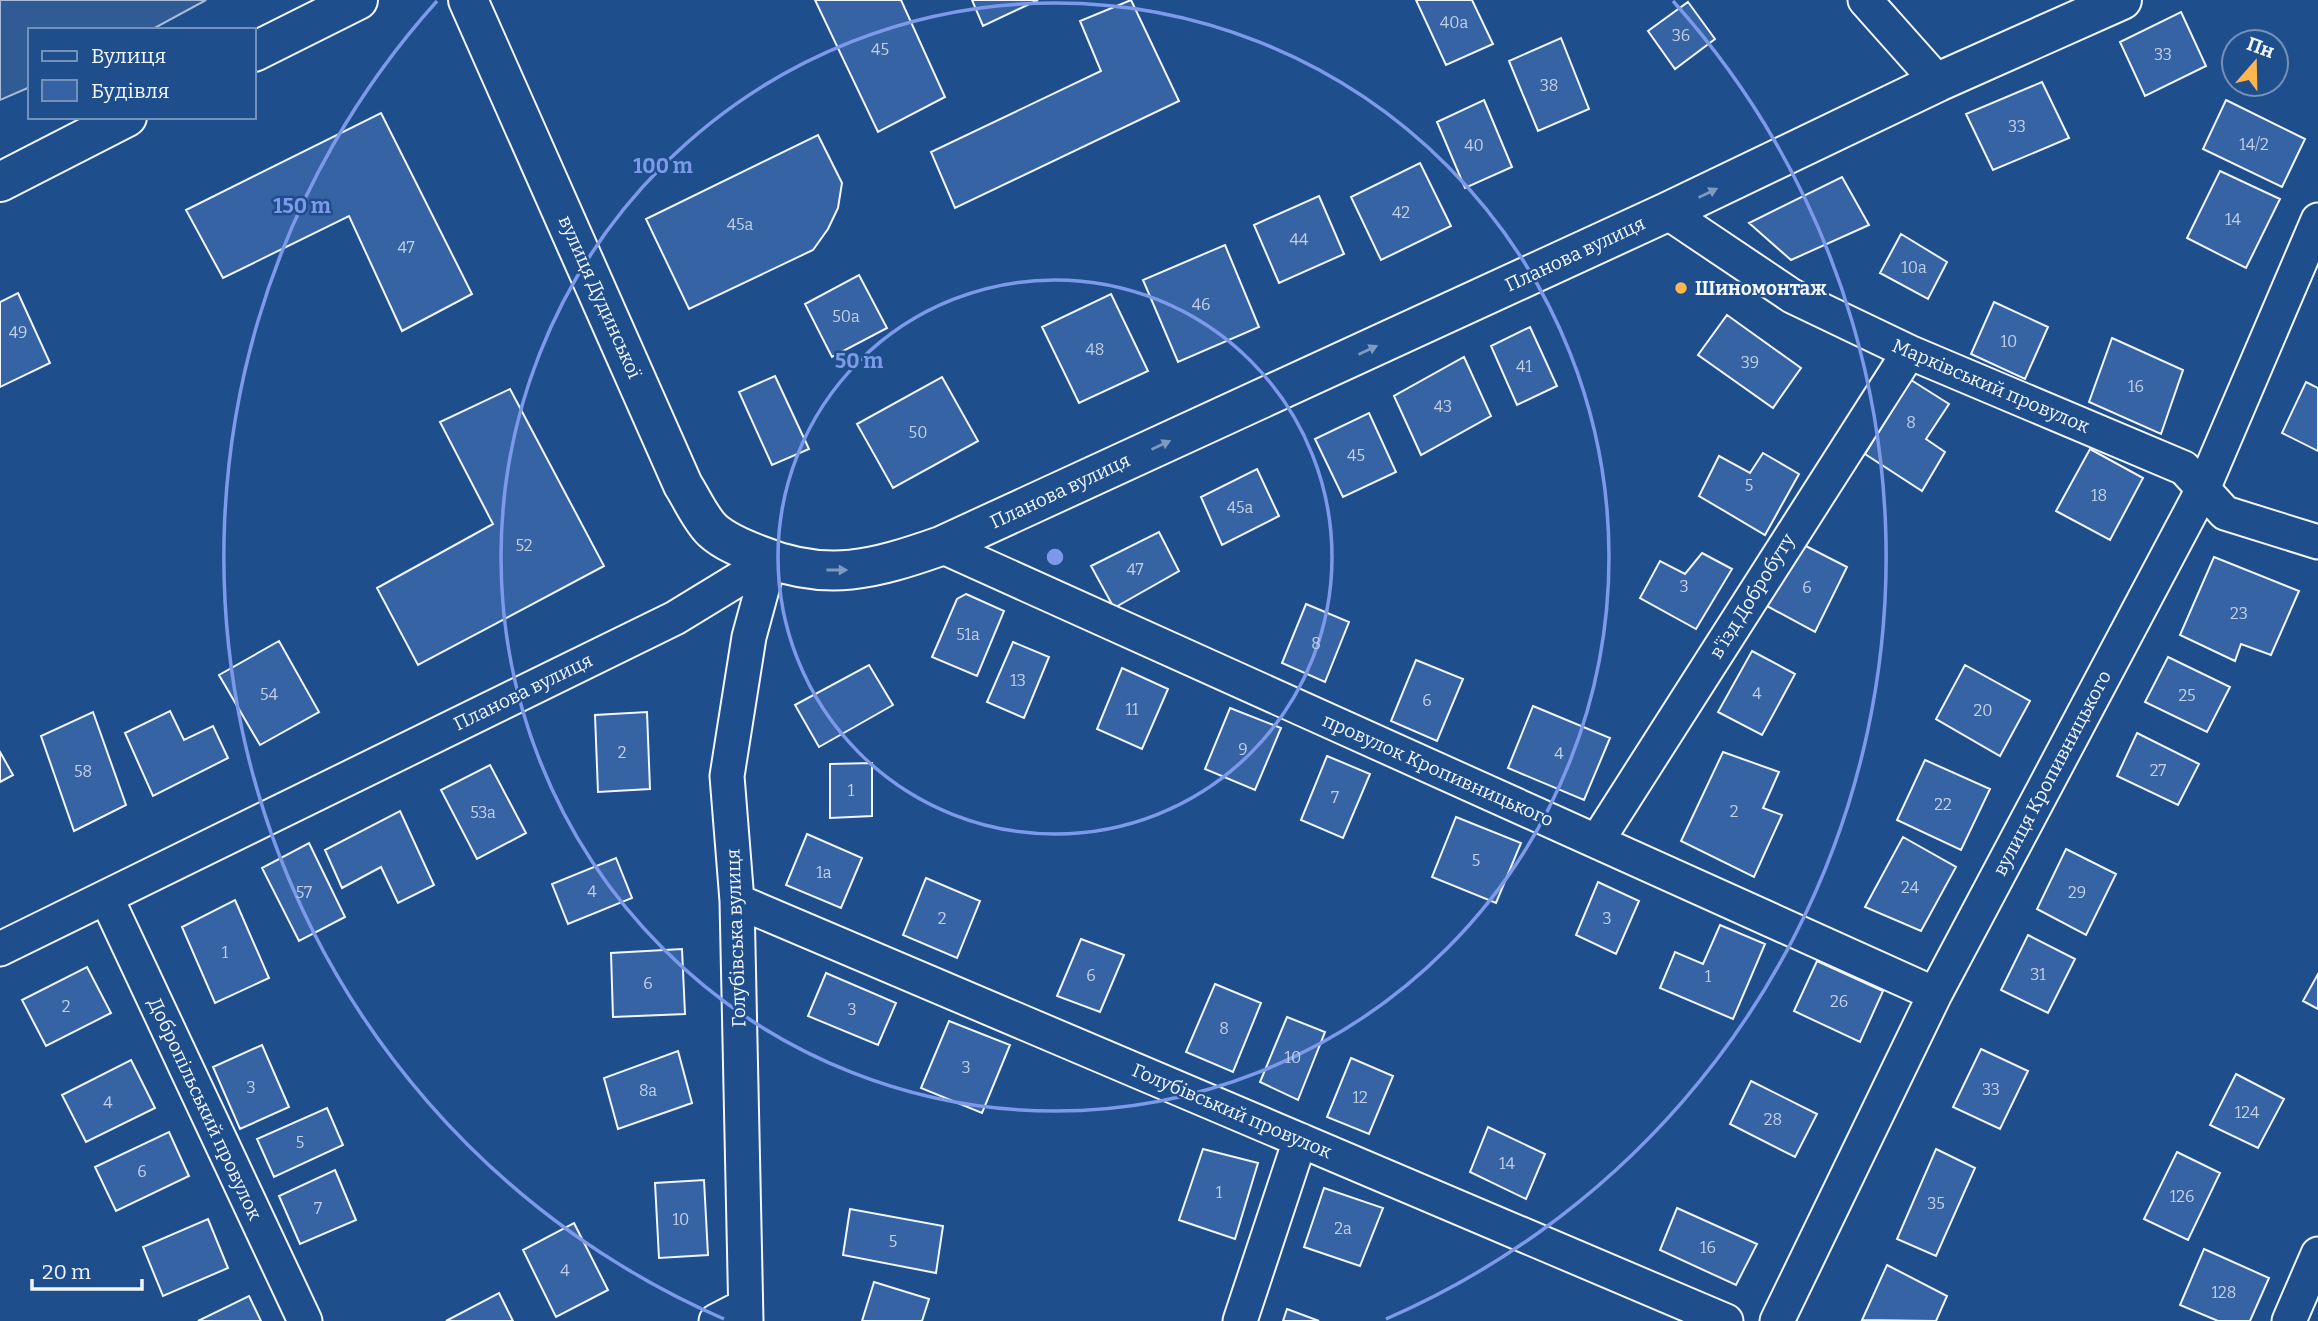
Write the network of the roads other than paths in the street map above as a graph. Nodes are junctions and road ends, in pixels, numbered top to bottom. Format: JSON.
{"nodes":[{"id":1,"x":358,"y":0,"type":"edge"},
{"id":2,"x":468,"y":0,"type":"edge"},
{"id":3,"x":1866,"y":0,"type":"edge"},
{"id":4,"x":2122,"y":0,"type":"edge"},
{"id":5,"x":256,"y":51,"type":"edge"},
{"id":6,"x":1938,"y":82,"type":"junction"},
{"id":7,"x":123,"y":119,"type":"edge"},
{"id":8,"x":0,"y":182,"type":"edge"},
{"id":9,"x":1667,"y":212,"type":"junction"},
{"id":10,"x":2318,"y":220,"type":"edge"},
{"id":11,"x":1909,"y":352,"type":"junction"},
{"id":12,"x":2203,"y":489,"type":"junction"},
{"id":13,"x":2318,"y":542,"type":"edge"},
{"id":14,"x":941,"y":547,"type":"junction"},
{"id":15,"x":770,"y":560,"type":"junction"},
{"id":16,"x":1597,"y":841,"type":"junction"},
{"id":17,"x":106,"y":897,"type":"junction"},
{"id":18,"x":737,"y":901,"type":"junction"},
{"id":19,"x":0,"y":949,"type":"edge"},
{"id":20,"x":1935,"y":994,"type":"junction"},
{"id":21,"x":1300,"y":1140,"type":"junction"},
{"id":22,"x":2318,"y":1254,"type":"edge"},
{"id":23,"x":746,"y":1314,"type":"edge"},
{"id":24,"x":305,"y":1321,"type":"edge"},
{"id":25,"x":716,"y":1321,"type":"edge"},
{"id":26,"x":1240,"y":1321,"type":"edge"},
{"id":27,"x":1726,"y":1321,"type":"edge"},
{"id":28,"x":1777,"y":1321,"type":"edge"},
{"id":29,"x":2289,"y":1321,"type":"edge"}],
"edges":[{"from":1,"to":5,"type":"main road"},
{"from":2,"to":15,"type":"main road","name":"вулиця Дудинської"},
{"from":3,"to":6,"type":"street"},
{"from":4,"to":6,"type":"main road","name":"Планова вулиця"},
{"from":9,"to":6,"type":"main road","name":"Планова вулиця","one_way":true},
{"from":7,"to":8,"type":"main road"},
{"from":9,"to":11,"type":"street","name":"Марківський провулок"},
{"from":14,"to":9,"type":"main road","name":"Планова вулиця","one_way":true},
{"from":10,"to":12,"type":"street","name":"вулиця Кропивницького"},
{"from":11,"to":12,"type":"street","name":"Марківський провулок"},
{"from":11,"to":16,"type":"street","name":"в'їзд Добробуту"},
{"from":12,"to":13,"type":"street","name":"Марківський провулок"},
{"from":12,"to":20,"type":"street","name":"вулиця Кропивницького"},
{"from":15,"to":14,"type":"main road","name":"Планова вулиця","one_way":true},
{"from":14,"to":16,"type":"street","name":"провулок Кропивницького"},
{"from":15,"to":17,"type":"street","name":"Планова вулиця"},
{"from":15,"to":18,"type":"street","name":"Голубівська вулиця"},
{"from":16,"to":20,"type":"street","name":"провулок Кропивницького"},
{"from":17,"to":19,"type":"street","name":"Планова вулиця"},
{"from":17,"to":24,"type":"street","name":"Добропільський провулок"},
{"from":18,"to":21,"type":"street","name":"Голубівський провулок"},
{"from":18,"to":23,"type":"street","name":"Голубівська вулиця"},
{"from":20,"to":28,"type":"street","name":"вулиця Кропивницького"},
{"from":21,"to":26,"type":"street"},
{"from":21,"to":27,"type":"street","name":"Голубівський провулок"},
{"from":22,"to":29,"type":"street"},
{"from":23,"to":25,"type":"street"}]}
